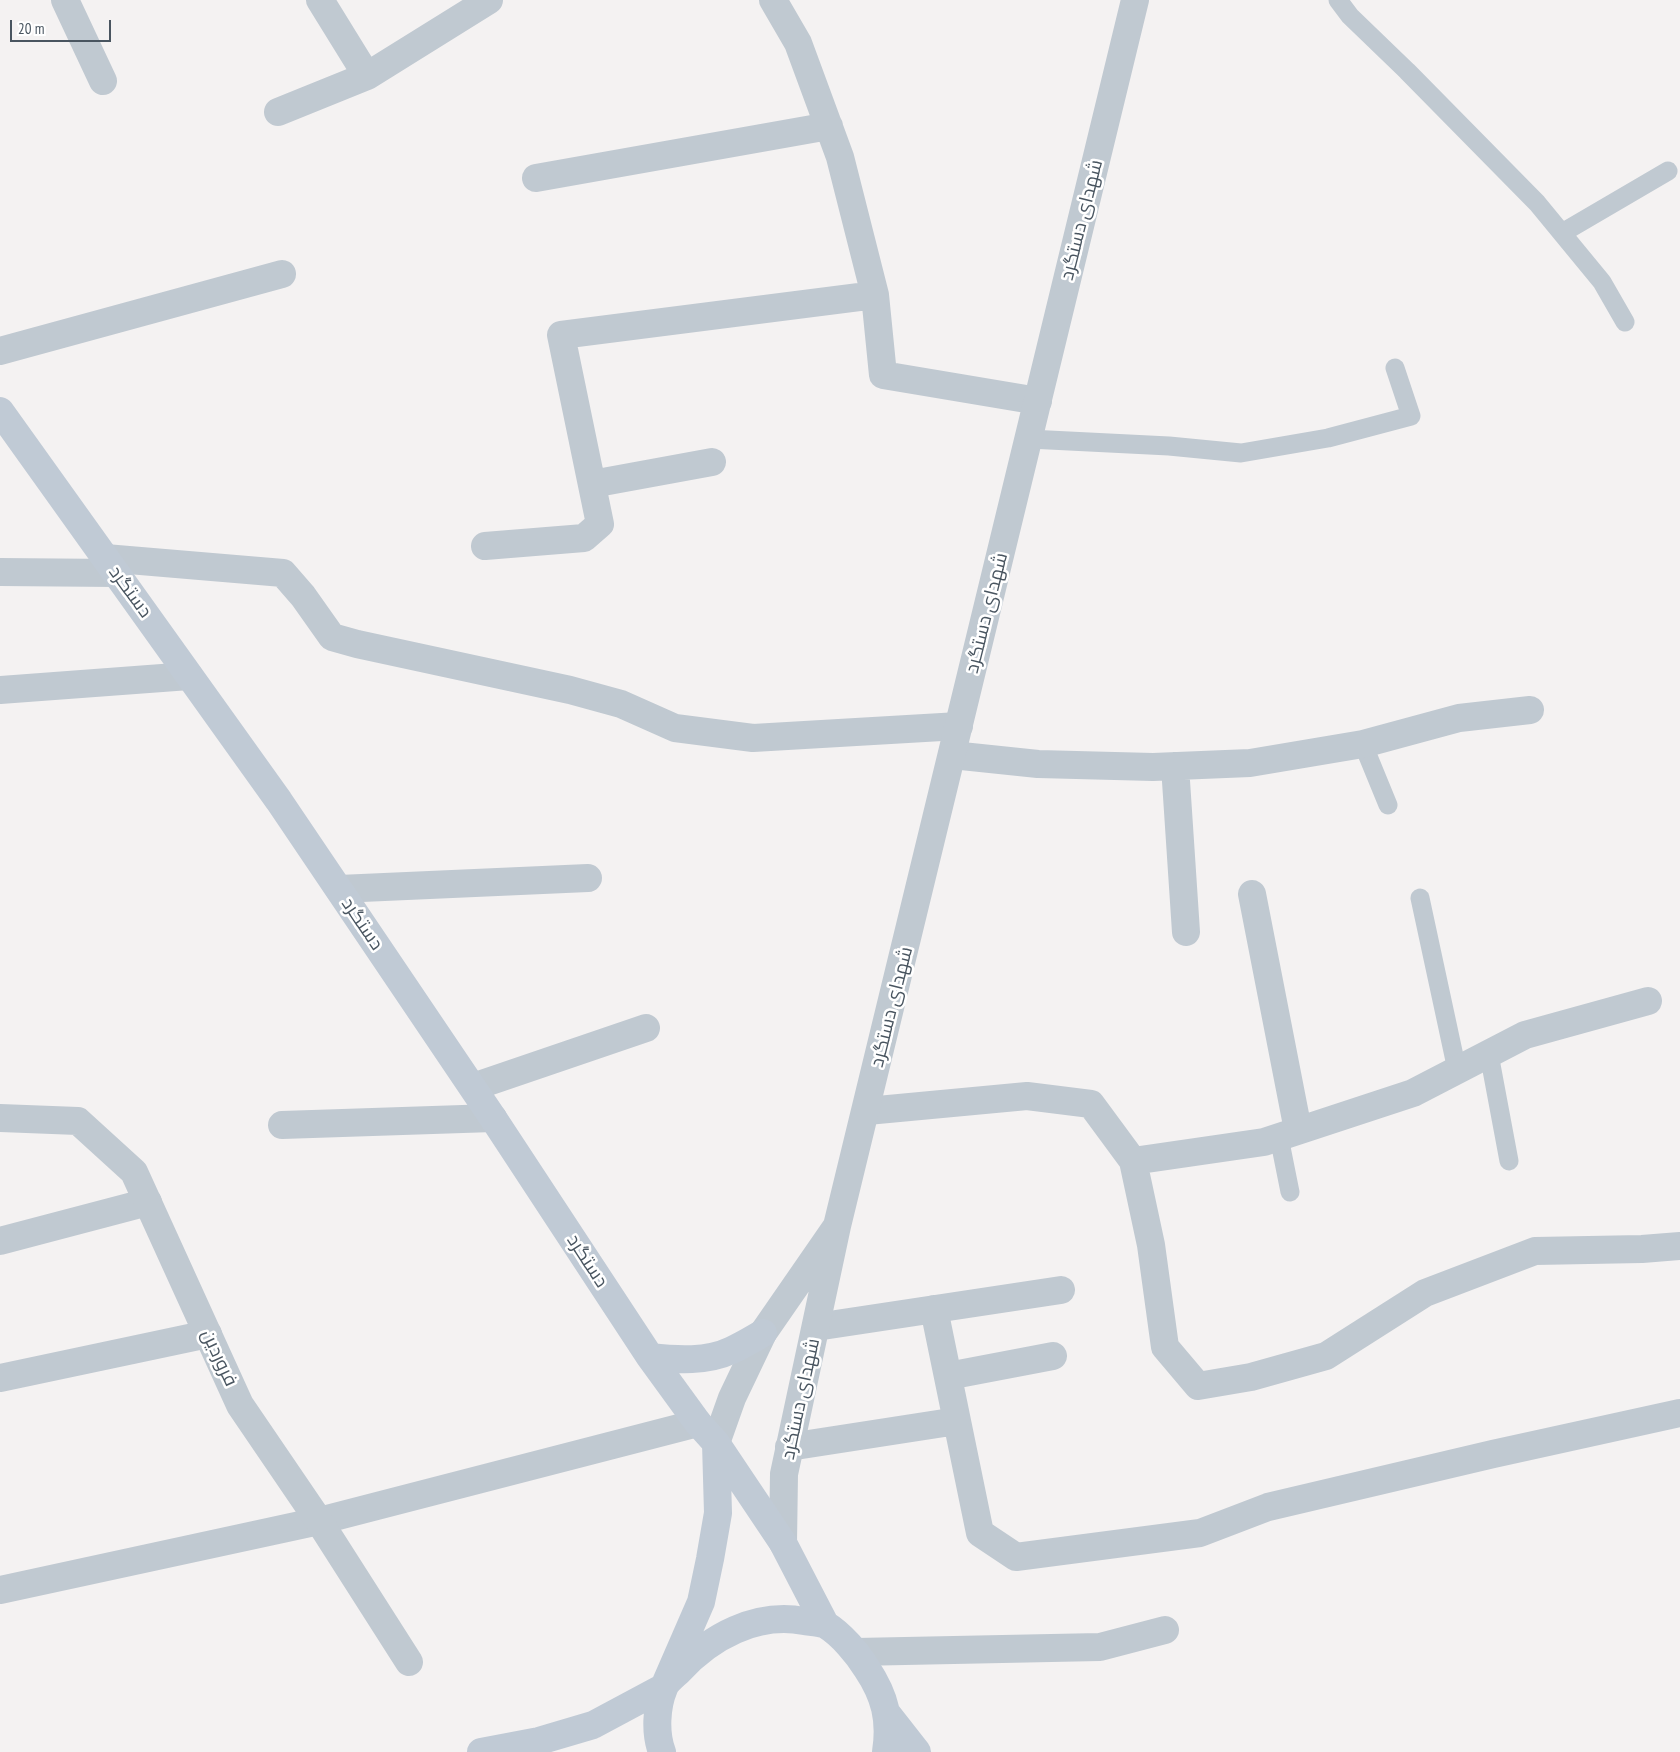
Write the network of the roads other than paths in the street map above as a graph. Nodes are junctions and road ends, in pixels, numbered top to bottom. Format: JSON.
{"nodes":[{"id":1,"x":65,"y":0,"type":"edge"},
{"id":2,"x":320,"y":0,"type":"edge"},
{"id":3,"x":489,"y":0,"type":"edge"},
{"id":4,"x":773,"y":0,"type":"edge"},
{"id":5,"x":1135,"y":0,"type":"edge"},
{"id":6,"x":1338,"y":0,"type":"edge"},
{"id":7,"x":367,"y":76,"type":"junction"},
{"id":8,"x":103,"y":81,"type":"dead end"},
{"id":9,"x":278,"y":112,"type":"dead end"},
{"id":10,"x":829,"y":126,"type":"junction"},
{"id":11,"x":1668,"y":171,"type":"dead end"},
{"id":12,"x":536,"y":178,"type":"dead end"},
{"id":13,"x":1562,"y":233,"type":"junction"},
{"id":14,"x":282,"y":274,"type":"dead end"},
{"id":15,"x":875,"y":295,"type":"junction"},
{"id":16,"x":1625,"y":322,"type":"dead end"},
{"id":17,"x":0,"y":351,"type":"edge"},
{"id":18,"x":1395,"y":368,"type":"dead end"},
{"id":19,"x":1038,"y":402,"type":"junction"},
{"id":20,"x":0,"y":411,"type":"edge"},
{"id":21,"x":1029,"y":439,"type":"junction"},
{"id":22,"x":712,"y":462,"type":"dead end"},
{"id":23,"x":592,"y":484,"type":"junction"},
{"id":24,"x":485,"y":546,"type":"dead end"},
{"id":25,"x":111,"y":565,"type":"junction"},
{"id":26,"x":0,"y":572,"type":"edge"},
{"id":27,"x":189,"y":676,"type":"junction"},
{"id":28,"x":0,"y":690,"type":"edge"},
{"id":29,"x":1530,"y":710,"type":"dead end"},
{"id":30,"x":959,"y":726,"type":"junction"},
{"id":31,"x":1363,"y":744,"type":"junction"},
{"id":32,"x":952,"y":755,"type":"junction"},
{"id":33,"x":1175,"y":766,"type":"junction"},
{"id":34,"x":1388,"y":805,"type":"dead end"},
{"id":35,"x":588,"y":878,"type":"dead end"},
{"id":36,"x":339,"y":889,"type":"junction"},
{"id":37,"x":1252,"y":894,"type":"dead end"},
{"id":38,"x":1420,"y":898,"type":"dead end"},
{"id":39,"x":1186,"y":932,"type":"dead end"},
{"id":40,"x":1648,"y":1000,"type":"dead end"},
{"id":41,"x":646,"y":1028,"type":"dead end"},
{"id":42,"x":1489,"y":1054,"type":"junction"},
{"id":43,"x":1457,"y":1070,"type":"junction"},
{"id":44,"x":472,"y":1087,"type":"junction"},
{"id":45,"x":867,"y":1111,"type":"junction"},
{"id":46,"x":0,"y":1118,"type":"edge"},
{"id":47,"x":493,"y":1118,"type":"junction"},
{"id":48,"x":282,"y":1125,"type":"dead end"},
{"id":49,"x":1288,"y":1134,"type":"junction"},
{"id":50,"x":1133,"y":1161,"type":"junction"},
{"id":51,"x":1509,"y":1161,"type":"dead end"},
{"id":52,"x":1290,"y":1192,"type":"dead end"},
{"id":53,"x":148,"y":1202,"type":"junction"},
{"id":54,"x":838,"y":1226,"type":"junction"},
{"id":55,"x":0,"y":1241,"type":"edge"},
{"id":56,"x":1680,"y":1246,"type":"edge"},
{"id":57,"x":1061,"y":1290,"type":"dead end"},
{"id":58,"x":934,"y":1309,"type":"junction"},
{"id":59,"x":816,"y":1327,"type":"junction"},
{"id":60,"x":764,"y":1333,"type":"junction"},
{"id":61,"x":208,"y":1334,"type":"junction"},
{"id":62,"x":1053,"y":1356,"type":"dead end"},
{"id":63,"x":650,"y":1357,"type":"junction"},
{"id":64,"x":948,"y":1376,"type":"junction"},
{"id":65,"x":0,"y":1378,"type":"edge"},
{"id":66,"x":1680,"y":1413,"type":"edge"},
{"id":67,"x":957,"y":1421,"type":"junction"},
{"id":68,"x":707,"y":1433,"type":"junction"},
{"id":69,"x":789,"y":1447,"type":"junction"},
{"id":70,"x":319,"y":1521,"type":"junction"},
{"id":71,"x":783,"y":1543,"type":"junction"},
{"id":72,"x":0,"y":1590,"type":"edge"},
{"id":73,"x":825,"y":1624,"type":"junction"},
{"id":74,"x":1165,"y":1630,"type":"dead end"},
{"id":75,"x":856,"y":1652,"type":"junction"},
{"id":76,"x":409,"y":1662,"type":"dead end"},
{"id":77,"x":664,"y":1687,"type":"junction"},
{"id":78,"x":888,"y":1715,"type":"junction"},
{"id":79,"x":481,"y":1752,"type":"edge"},
{"id":80,"x":662,"y":1752,"type":"edge"},
{"id":81,"x":886,"y":1752,"type":"edge"},
{"id":82,"x":917,"y":1752,"type":"edge"}],
"edges":[{"from":1,"to":8,"type":"street"},
{"from":2,"to":7,"type":"street"},
{"from":3,"to":7,"type":"street"},
{"from":4,"to":10,"type":"street"},
{"from":5,"to":19,"type":"street","name":"شهدای دستگرد"},
{"from":6,"to":13,"type":"lane"},
{"from":7,"to":9,"type":"street"},
{"from":10,"to":12,"type":"street"},
{"from":10,"to":15,"type":"street"},
{"from":11,"to":13,"type":"lane"},
{"from":13,"to":16,"type":"lane"},
{"from":14,"to":17,"type":"street"},
{"from":15,"to":19,"type":"street"},
{"from":15,"to":23,"type":"street"},
{"from":18,"to":21,"type":"lane"},
{"from":19,"to":21,"type":"street","name":"شهدای دستگرد"},
{"from":20,"to":25,"type":"main road","name":"دستگرد"},
{"from":21,"to":30,"type":"street","name":"شهدای دستگرد"},
{"from":22,"to":23,"type":"street"},
{"from":23,"to":24,"type":"street"},
{"from":25,"to":26,"type":"street"},
{"from":25,"to":27,"type":"main road","name":"دستگرد"},
{"from":25,"to":30,"type":"street"},
{"from":27,"to":28,"type":"street"},
{"from":27,"to":36,"type":"main road","name":"دستگرد"},
{"from":29,"to":31,"type":"street"},
{"from":30,"to":32,"type":"street","name":"شهدای دستگرد"},
{"from":31,"to":33,"type":"street"},
{"from":31,"to":34,"type":"lane"},
{"from":32,"to":33,"type":"street"},
{"from":32,"to":45,"type":"street","name":"شهدای دستگرد"},
{"from":33,"to":39,"type":"street"},
{"from":35,"to":36,"type":"street"},
{"from":36,"to":44,"type":"main road","name":"دستگرد"},
{"from":37,"to":49,"type":"street"},
{"from":38,"to":43,"type":"lane"},
{"from":40,"to":42,"type":"street"},
{"from":41,"to":44,"type":"street"},
{"from":42,"to":43,"type":"street"},
{"from":42,"to":51,"type":"lane"},
{"from":43,"to":49,"type":"street"},
{"from":44,"to":47,"type":"main road","name":"دستگرد"},
{"from":45,"to":50,"type":"street"},
{"from":45,"to":54,"type":"street","name":"شهدای دستگرد"},
{"from":46,"to":53,"type":"street","name":"فروردین"},
{"from":47,"to":48,"type":"street"},
{"from":47,"to":63,"type":"main road","name":"دستگرد"},
{"from":49,"to":50,"type":"street"},
{"from":49,"to":52,"type":"lane"},
{"from":50,"to":56,"type":"street"},
{"from":53,"to":55,"type":"street"},
{"from":53,"to":61,"type":"street","name":"فروردین"},
{"from":54,"to":59,"type":"street","name":"شهدای دستگرد"},
{"from":54,"to":60,"type":"street","name":"شهدای دستگرد"},
{"from":57,"to":58,"type":"street"},
{"from":58,"to":59,"type":"street"},
{"from":58,"to":64,"type":"street"},
{"from":59,"to":69,"type":"street","name":"شهدای دستگرد"},
{"from":60,"to":63,"type":"main road"},
{"from":60,"to":68,"type":"street","name":"شهدای دستگرد"},
{"from":61,"to":65,"type":"street"},
{"from":61,"to":70,"type":"street","name":"فروردین"},
{"from":62,"to":64,"type":"street"},
{"from":63,"to":68,"type":"main road","name":"دستگرد"},
{"from":64,"to":67,"type":"street"},
{"from":66,"to":67,"type":"street"},
{"from":67,"to":69,"type":"street"},
{"from":68,"to":70,"type":"street"},
{"from":68,"to":71,"type":"main road","name":"دستگرد"},
{"from":68,"to":77,"type":"main road"},
{"from":69,"to":71,"type":"street","name":"شهدای دستگرد"},
{"from":70,"to":72,"type":"street"},
{"from":70,"to":76,"type":"street","name":"فروردین"},
{"from":71,"to":73,"type":"main road","name":"دستگرد"},
{"from":73,"to":75,"type":"main road"},
{"from":73,"to":77,"type":"main road"},
{"from":74,"to":75,"type":"street"},
{"from":75,"to":78,"type":"main road"},
{"from":77,"to":79,"type":"main road"},
{"from":77,"to":80,"type":"main road"},
{"from":78,"to":81,"type":"main road"},
{"from":78,"to":82,"type":"main road"}]}
